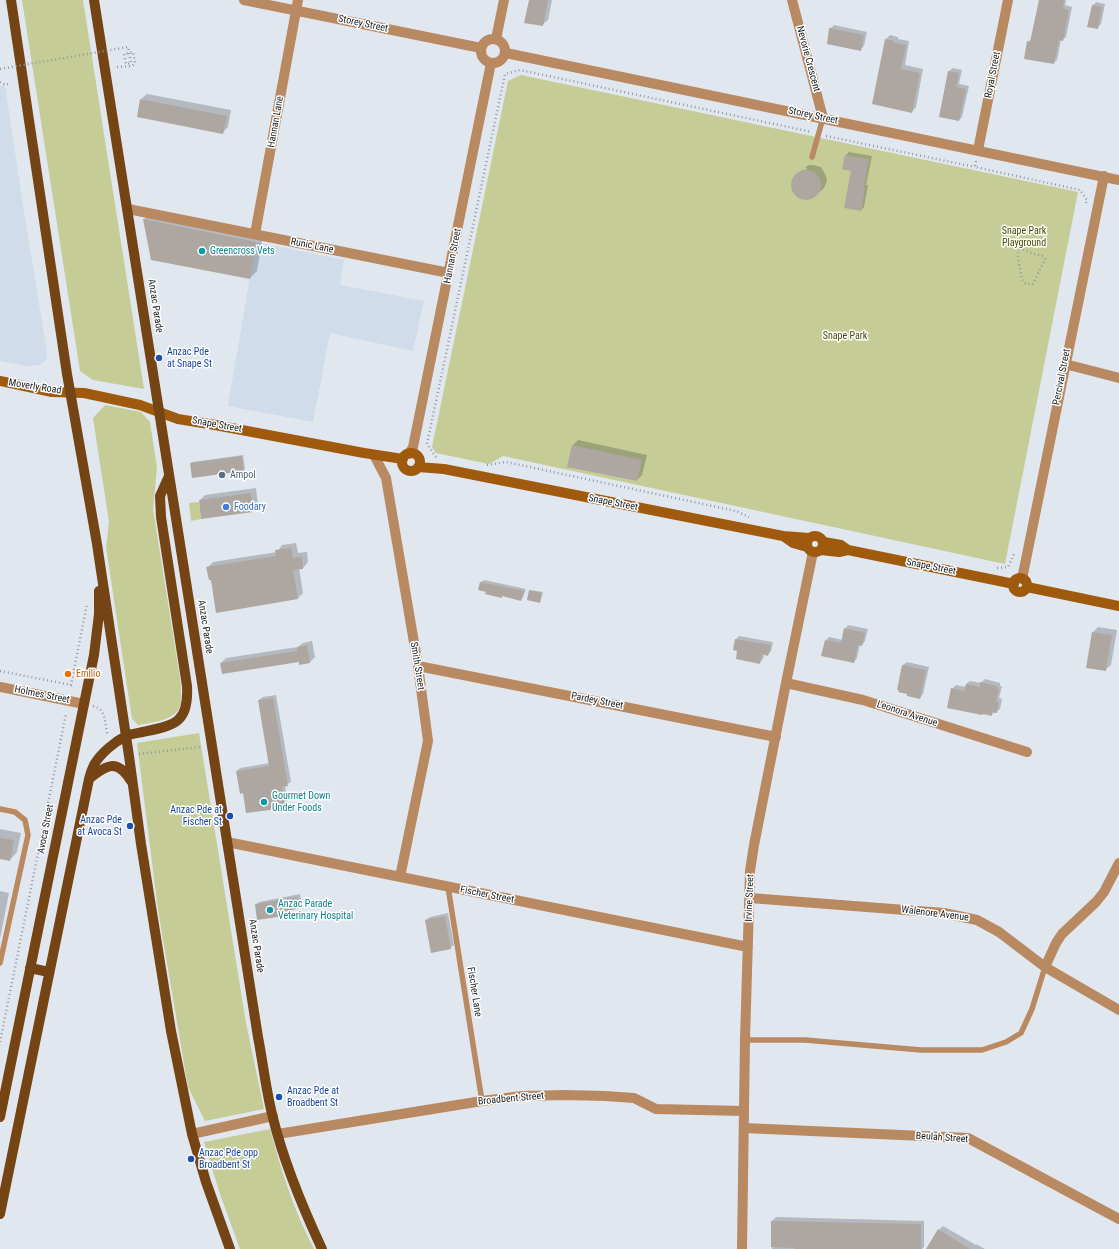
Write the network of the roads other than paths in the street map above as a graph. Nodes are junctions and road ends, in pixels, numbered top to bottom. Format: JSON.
{"nodes":[{"id":1,"x":11,"y":0,"type":"edge"},
{"id":2,"x":94,"y":0,"type":"edge"},
{"id":3,"x":244,"y":0,"type":"edge"},
{"id":4,"x":504,"y":0,"type":"edge"},
{"id":5,"x":792,"y":0,"type":"edge"},
{"id":6,"x":1008,"y":0,"type":"edge"},
{"id":7,"x":297,"y":5,"type":"edge"},
{"id":8,"x":496,"y":39,"type":"junction"},
{"id":9,"x":481,"y":48,"type":"junction"},
{"id":10,"x":506,"y":53,"type":"junction"},
{"id":11,"x":491,"y":63,"type":"junction"},
{"id":12,"x":823,"y":118,"type":"junction"},
{"id":13,"x":978,"y":150,"type":"junction"},
{"id":14,"x":812,"y":157,"type":"dead end"},
{"id":15,"x":1104,"y":176,"type":"junction"},
{"id":16,"x":1119,"y":180,"type":"edge"},
{"id":17,"x":128,"y":209,"type":"junction"},
{"id":18,"x":256,"y":234,"type":"junction"},
{"id":19,"x":449,"y":274,"type":"junction"},
{"id":20,"x":1065,"y":364,"type":"junction"},
{"id":21,"x":1119,"y":378,"type":"edge"},
{"id":22,"x":0,"y":381,"type":"edge"},
{"id":23,"x":71,"y":392,"type":"junction"},
{"id":24,"x":159,"y":412,"type":"junction"},
{"id":25,"x":364,"y":454,"type":"junction"},
{"id":26,"x":375,"y":457,"type":"junction"},
{"id":27,"x":411,"y":458,"type":"junction"},
{"id":28,"x":169,"y":476,"type":"junction"},
{"id":29,"x":97,"y":544,"type":"junction"},
{"id":30,"x":815,"y":546,"type":"junction"},
{"id":31,"x":1021,"y":583,"type":"junction"},
{"id":32,"x":1119,"y":606,"type":"edge"},
{"id":33,"x":418,"y":666,"type":"junction"},
{"id":34,"x":786,"y":683,"type":"junction"},
{"id":35,"x":0,"y":687,"type":"edge"},
{"id":36,"x":84,"y":704,"type":"junction"},
{"id":37,"x":126,"y":736,"type":"junction"},
{"id":38,"x":776,"y":737,"type":"junction"},
{"id":39,"x":1027,"y":752,"type":"dead end"},
{"id":40,"x":89,"y":779,"type":"junction"},
{"id":41,"x":132,"y":783,"type":"junction"},
{"id":42,"x":0,"y":809,"type":"edge"},
{"id":43,"x":227,"y":842,"type":"junction"},
{"id":44,"x":1119,"y":863,"type":"edge"},
{"id":45,"x":400,"y":877,"type":"junction"},
{"id":46,"x":448,"y":887,"type":"junction"},
{"id":47,"x":750,"y":898,"type":"junction"},
{"id":48,"x":748,"y":947,"type":"junction"},
{"id":49,"x":0,"y":963,"type":"edge"},
{"id":50,"x":1045,"y":967,"type":"junction"},
{"id":51,"x":30,"y":968,"type":"junction"},
{"id":52,"x":49,"y":972,"type":"junction"},
{"id":53,"x":1119,"y":1010,"type":"edge"},
{"id":54,"x":745,"y":1040,"type":"junction"},
{"id":55,"x":482,"y":1101,"type":"junction"},
{"id":56,"x":744,"y":1111,"type":"junction"},
{"id":57,"x":273,"y":1116,"type":"junction"},
{"id":58,"x":0,"y":1117,"type":"edge"},
{"id":59,"x":744,"y":1128,"type":"junction"},
{"id":60,"x":192,"y":1134,"type":"junction"},
{"id":61,"x":278,"y":1134,"type":"junction"},
{"id":62,"x":0,"y":1214,"type":"edge"},
{"id":63,"x":1119,"y":1219,"type":"edge"},
{"id":64,"x":230,"y":1249,"type":"edge"},
{"id":65,"x":322,"y":1249,"type":"edge"},
{"id":66,"x":742,"y":1249,"type":"edge"}],
"edges":[{"from":1,"to":23,"type":"main road"},
{"from":2,"to":17,"type":"main road","name":"Anzac Parade"},
{"from":3,"to":7,"type":"street","name":"Storey Street"},
{"from":4,"to":8,"type":"street"},
{"from":5,"to":12,"type":"street","name":"Nevorie Crescent"},
{"from":6,"to":13,"type":"street","name":"Royal Street"},
{"from":7,"to":9,"type":"street","name":"Storey Street"},
{"from":7,"to":18,"type":"street","name":"Hannan Lane"},
{"from":8,"to":9,"type":"street"},
{"from":8,"to":10,"type":"street"},
{"from":9,"to":11,"type":"street"},
{"from":10,"to":11,"type":"street"},
{"from":10,"to":12,"type":"street","name":"Storey Street"},
{"from":11,"to":19,"type":"street","name":"Hannan Street"},
{"from":12,"to":13,"type":"street","name":"Storey Street"},
{"from":12,"to":14,"type":"lane"},
{"from":13,"to":15,"type":"street","name":"Storey Street"},
{"from":15,"to":16,"type":"street","name":"Storey Street"},
{"from":15,"to":20,"type":"street","name":"Percival Street"},
{"from":17,"to":18,"type":"street","name":"Runic Lane"},
{"from":17,"to":24,"type":"main road","name":"Anzac Parade"},
{"from":18,"to":19,"type":"street","name":"Runic Lane"},
{"from":19,"to":27,"type":"street","name":"Hannan Street"},
{"from":20,"to":21,"type":"street"},
{"from":20,"to":31,"type":"street","name":"Percival Street"},
{"from":22,"to":23,"type":"street","name":"Moverly Road"},
{"from":23,"to":24,"type":"street","name":"Snape Street"},
{"from":23,"to":29,"type":"main road"},
{"from":24,"to":25,"type":"street","name":"Snape Street"},
{"from":24,"to":28,"type":"main road","name":"Anzac Parade"},
{"from":25,"to":26,"type":"street","name":"Snape Street"},
{"from":25,"to":27,"type":"street","name":"Snape Street"},
{"from":26,"to":27,"type":"street","name":"Snape Street"},
{"from":26,"to":33,"type":"street","name":"Smith Street"},
{"from":27,"to":30,"type":"street","name":"Snape Street"},
{"from":28,"to":37,"type":"main road"},
{"from":28,"to":43,"type":"main road","name":"Anzac Parade"},
{"from":29,"to":36,"type":"main road","name":"Avoca Street"},
{"from":29,"to":37,"type":"main road"},
{"from":30,"to":31,"type":"street","name":"Snape Street"},
{"from":30,"to":34,"type":"street","name":"Irvine Street"},
{"from":31,"to":32,"type":"street","name":"Snape Street"},
{"from":33,"to":38,"type":"street","name":"Pardey Street"},
{"from":33,"to":45,"type":"street","name":"Smith Street"},
{"from":34,"to":38,"type":"street","name":"Irvine Street"},
{"from":34,"to":39,"type":"street","name":"Leonora Avenue"},
{"from":35,"to":36,"type":"street","name":"Holmes Street"},
{"from":36,"to":51,"type":"main road","name":"Avoca Street"},
{"from":37,"to":40,"type":"main road"},
{"from":37,"to":41,"type":"main road"},
{"from":38,"to":47,"type":"street","name":"Irvine Street"},
{"from":40,"to":41,"type":"main road"},
{"from":40,"to":52,"type":"main road"},
{"from":41,"to":60,"type":"main road"},
{"from":42,"to":49,"type":"lane"},
{"from":43,"to":45,"type":"street","name":"Fischer Street"},
{"from":43,"to":57,"type":"main road","name":"Anzac Parade"},
{"from":44,"to":50,"type":"street"},
{"from":45,"to":46,"type":"street","name":"Fischer Street"},
{"from":46,"to":48,"type":"street","name":"Fischer Street"},
{"from":46,"to":55,"type":"lane","name":"Fischer Lane"},
{"from":47,"to":48,"type":"street","name":"Irvine Street"},
{"from":47,"to":50,"type":"street","name":"Walenore Avenue"},
{"from":48,"to":54,"type":"street","name":"Irvine Street"},
{"from":50,"to":53,"type":"street","name":"Walenore Avenue"},
{"from":50,"to":54,"type":"lane"},
{"from":51,"to":52,"type":"main road"},
{"from":51,"to":58,"type":"main road","name":"Avoca Street"},
{"from":52,"to":62,"type":"main road"},
{"from":54,"to":56,"type":"street","name":"Irvine Street"},
{"from":55,"to":56,"type":"street","name":"Broadbent Street"},
{"from":55,"to":61,"type":"street","name":"Broadbent Street"},
{"from":56,"to":59,"type":"street","name":"Irvine Street"},
{"from":57,"to":60,"type":"street"},
{"from":57,"to":61,"type":"main road","name":"Anzac Parade"},
{"from":59,"to":63,"type":"street","name":"Beulah Street"},
{"from":59,"to":66,"type":"street","name":"Irvine Street"},
{"from":60,"to":64,"type":"main road"},
{"from":61,"to":65,"type":"main road","name":"Anzac Parade"}]}
